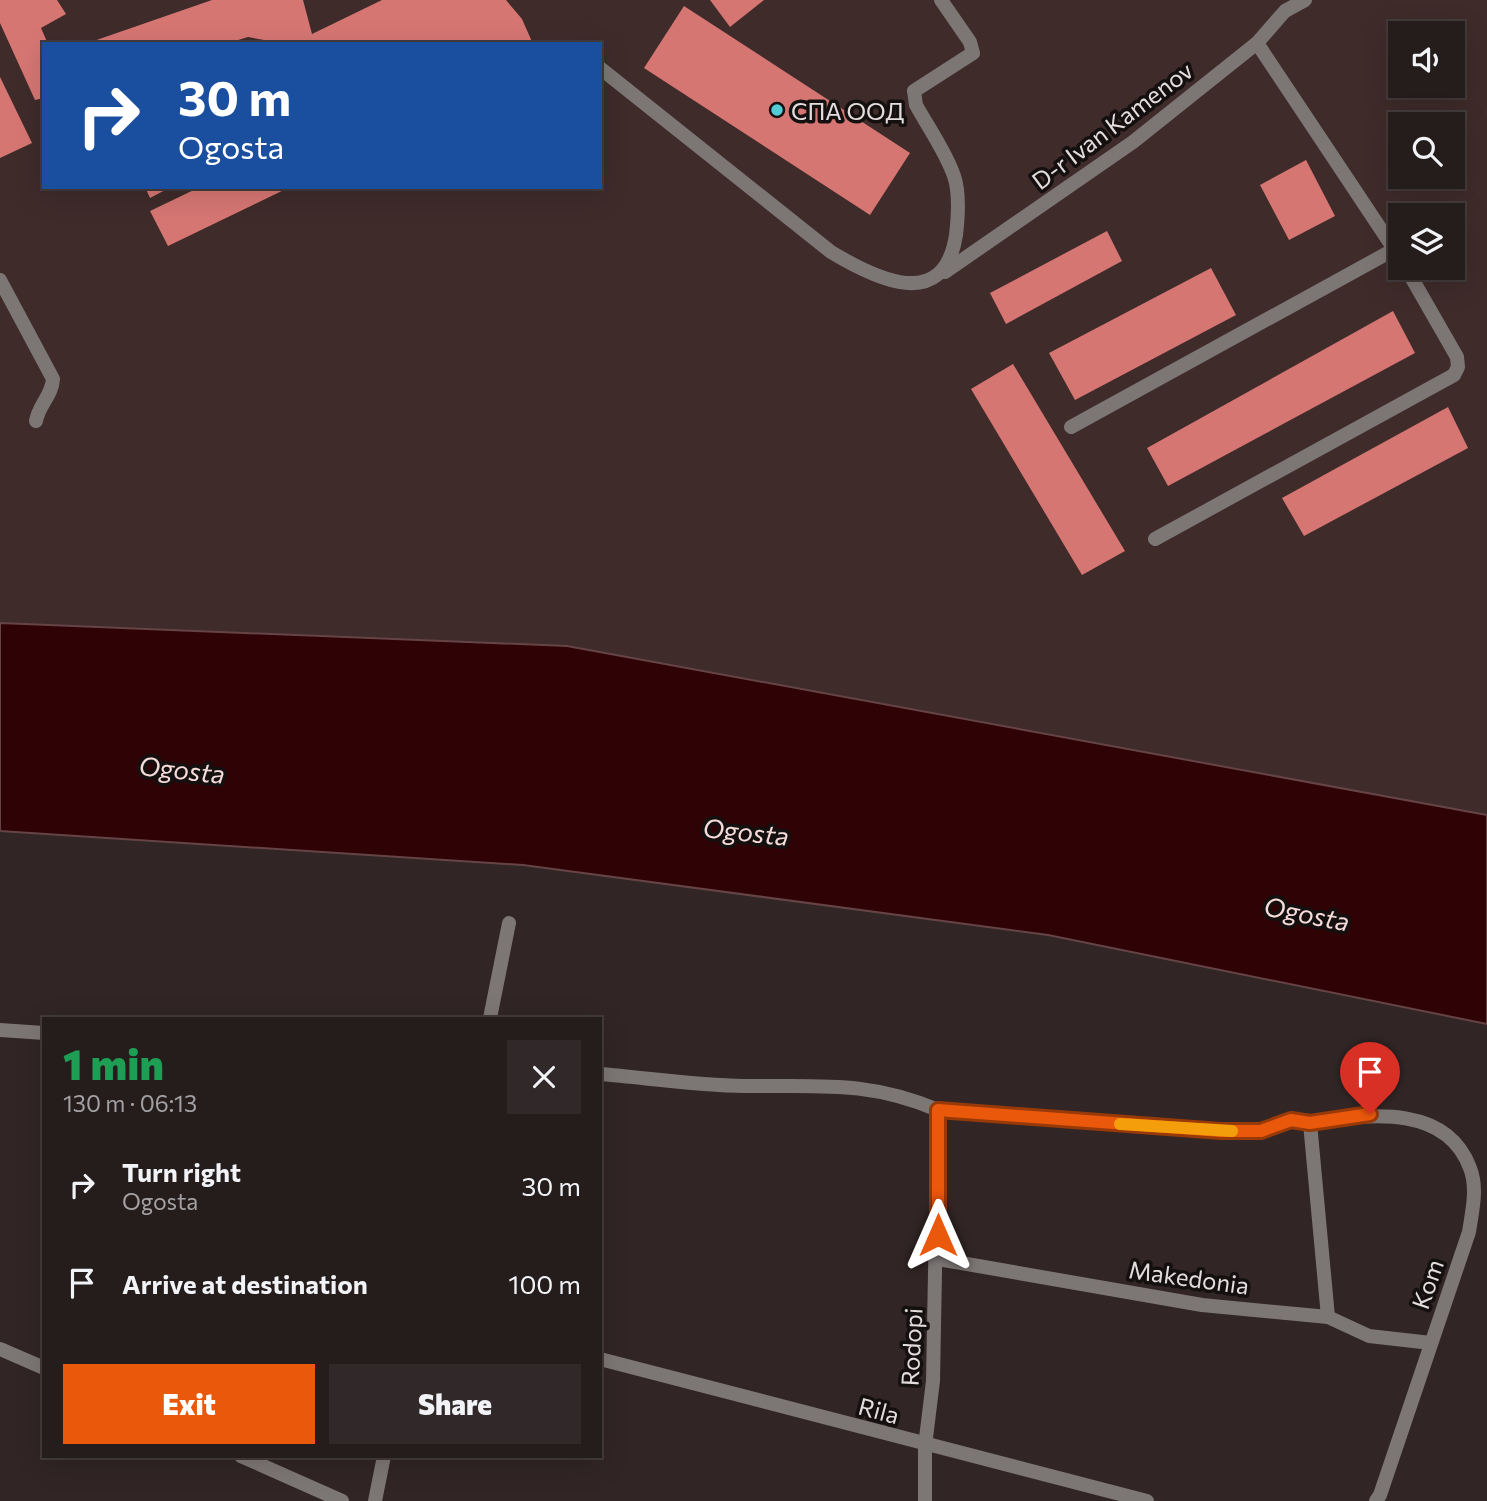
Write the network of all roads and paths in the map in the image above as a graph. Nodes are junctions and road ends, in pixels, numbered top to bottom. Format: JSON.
{"nodes":[{"id":1,"x":941,"y":0,"type":"edge"},
{"id":2,"x":1305,"y":0,"type":"edge"},
{"id":3,"x":1257,"y":43,"type":"junction"},
{"id":4,"x":602,"y":70,"type":"edge"},
{"id":5,"x":1388,"y":240,"type":"edge"},
{"id":6,"x":1388,"y":259,"type":"edge"},
{"id":7,"x":938,"y":277,"type":"junction"},
{"id":8,"x":0,"y":280,"type":"edge"},
{"id":9,"x":1413,"y":280,"type":"edge"},
{"id":10,"x":36,"y":421,"type":"dead end"},
{"id":11,"x":1071,"y":427,"type":"dead end"},
{"id":12,"x":1155,"y":539,"type":"dead end"},
{"id":13,"x":509,"y":923,"type":"dead end"},
{"id":14,"x":490,"y":1017,"type":"edge"},
{"id":15,"x":0,"y":1030,"type":"edge"},
{"id":16,"x":42,"y":1033,"type":"edge"},
{"id":17,"x":602,"y":1074,"type":"edge"},
{"id":18,"x":938,"y":1110,"type":"junction"},
{"id":19,"x":1310,"y":1123,"type":"junction"},
{"id":20,"x":937,"y":1259,"type":"junction"},
{"id":21,"x":1328,"y":1317,"type":"junction"},
{"id":22,"x":1431,"y":1343,"type":"junction"},
{"id":23,"x":0,"y":1349,"type":"edge"},
{"id":24,"x":602,"y":1360,"type":"edge"},
{"id":25,"x":42,"y":1367,"type":"edge"},
{"id":26,"x":925,"y":1446,"type":"junction"},
{"id":27,"x":245,"y":1458,"type":"edge"},
{"id":28,"x":384,"y":1458,"type":"edge"},
{"id":29,"x":342,"y":1501,"type":"edge"},
{"id":30,"x":375,"y":1501,"type":"edge"},
{"id":31,"x":925,"y":1501,"type":"edge"},
{"id":32,"x":1147,"y":1501,"type":"edge"},
{"id":33,"x":1376,"y":1501,"type":"edge"}],
"edges":[{"from":1,"to":7,"type":"street"},
{"from":2,"to":3,"type":"street","name":"D-r Ivan Kamenov"},
{"from":3,"to":5,"type":"street"},
{"from":3,"to":7,"type":"street","name":"D-r Ivan Kamenov"},
{"from":4,"to":7,"type":"street"},
{"from":6,"to":11,"type":"street"},
{"from":8,"to":10,"type":"street"},
{"from":9,"to":12,"type":"street"},
{"from":13,"to":14,"type":"street"},
{"from":15,"to":16,"type":"street"},
{"from":17,"to":18,"type":"street"},
{"from":18,"to":19,"type":"street"},
{"from":18,"to":20,"type":"street","name":"Rodopi"},
{"from":19,"to":21,"type":"street"},
{"from":19,"to":22,"type":"street","name":"Kom"},
{"from":20,"to":21,"type":"street","name":"Makedonia"},
{"from":20,"to":26,"type":"street","name":"Rodopi"},
{"from":21,"to":22,"type":"street","name":"Makedonia"},
{"from":22,"to":33,"type":"street","name":"Kom"},
{"from":23,"to":25,"type":"street"},
{"from":24,"to":26,"type":"street","name":"Rila"},
{"from":26,"to":31,"type":"street","name":"Rodopi"},
{"from":26,"to":32,"type":"street","name":"Rila"},
{"from":27,"to":29,"type":"street"},
{"from":28,"to":30,"type":"street"}]}
